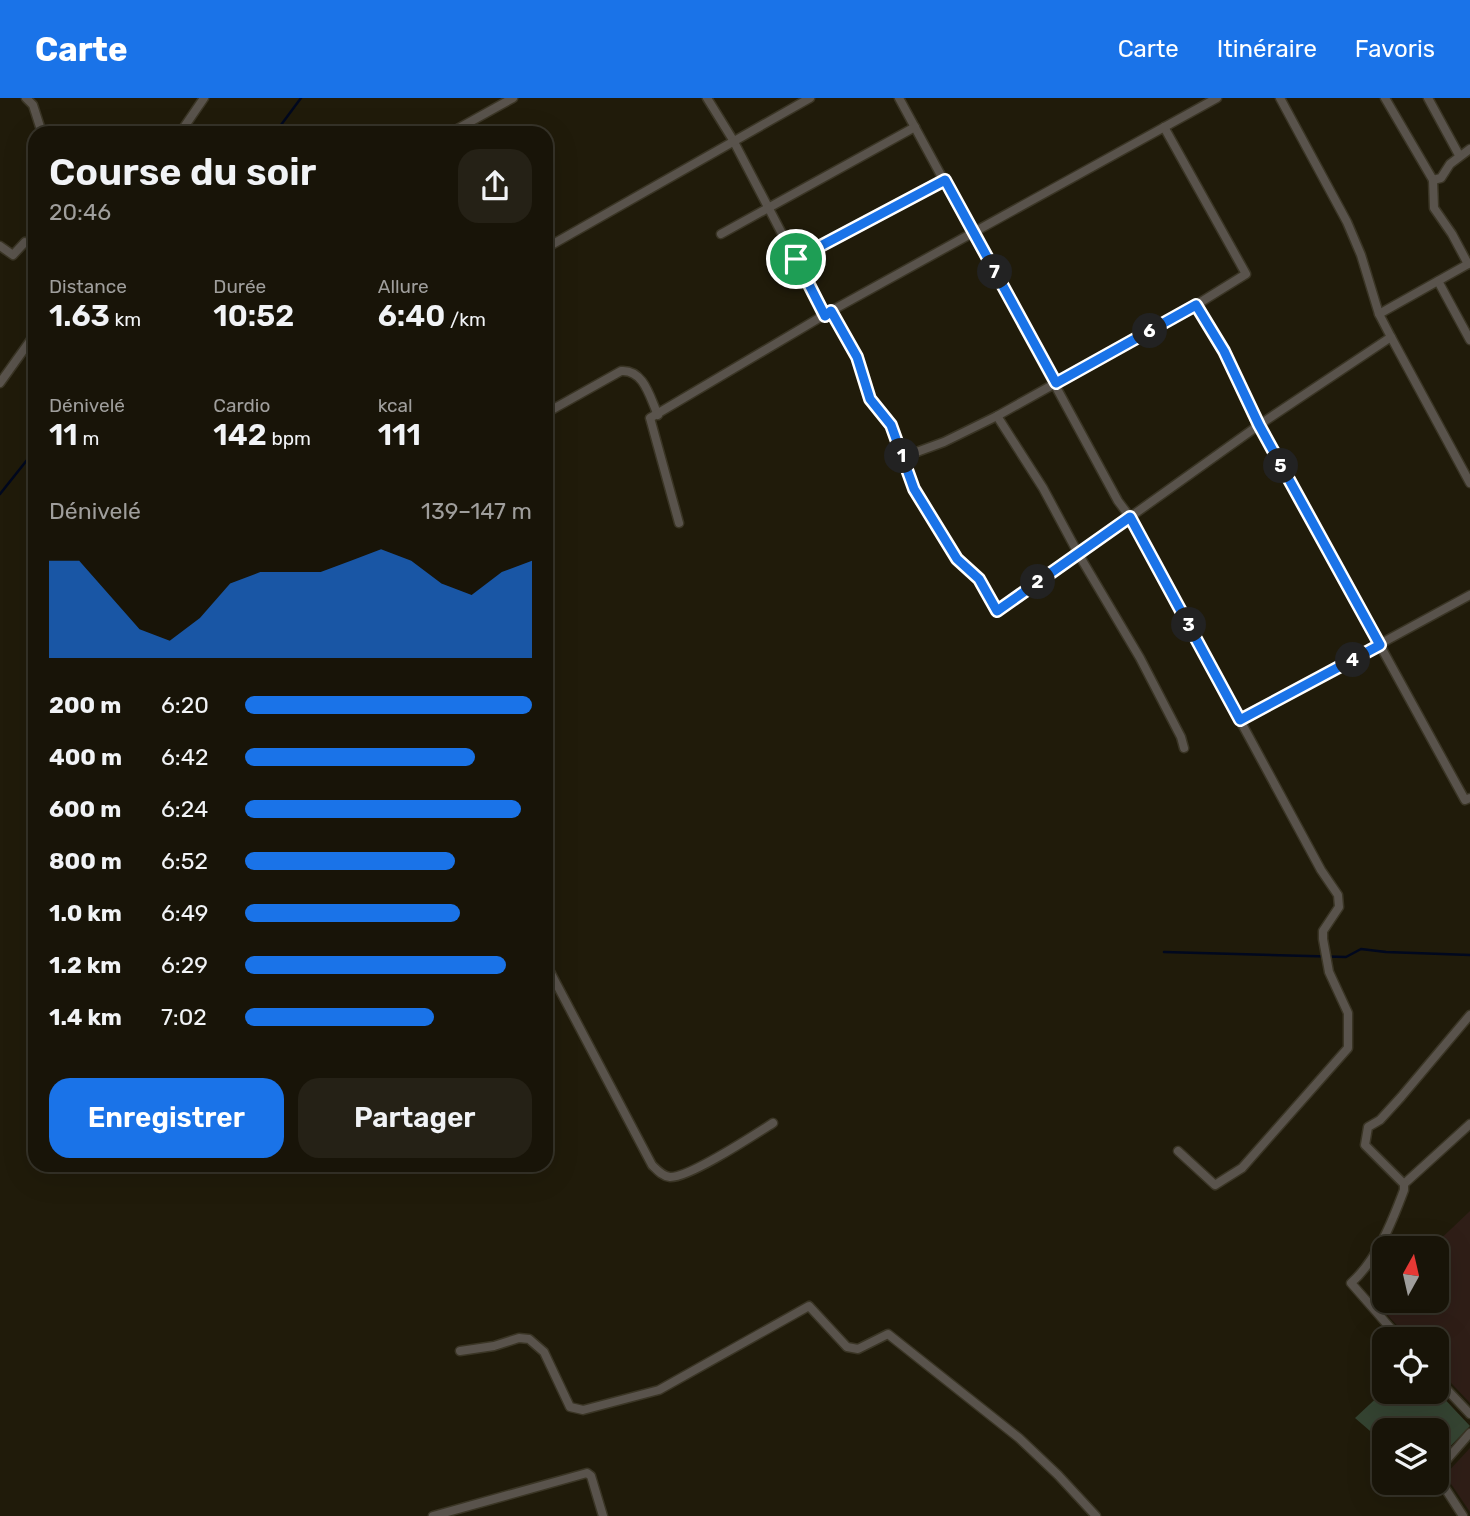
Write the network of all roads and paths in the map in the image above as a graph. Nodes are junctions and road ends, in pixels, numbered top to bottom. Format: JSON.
{"nodes":[{"id":1,"x":26,"y":98,"type":"edge"},
{"id":2,"x":204,"y":98,"type":"edge"},
{"id":3,"x":513,"y":98,"type":"edge"},
{"id":4,"x":707,"y":98,"type":"edge"},
{"id":5,"x":810,"y":98,"type":"edge"},
{"id":6,"x":899,"y":98,"type":"edge"},
{"id":7,"x":1217,"y":98,"type":"edge"},
{"id":8,"x":1280,"y":98,"type":"edge"},
{"id":9,"x":1385,"y":98,"type":"edge"},
{"id":10,"x":1428,"y":98,"type":"edge"},
{"id":11,"x":40,"y":126,"type":"edge"},
{"id":12,"x":185,"y":126,"type":"edge"},
{"id":13,"x":463,"y":126,"type":"edge"},
{"id":14,"x":915,"y":127,"type":"junction"},
{"id":15,"x":1164,"y":127,"type":"junction"},
{"id":16,"x":733,"y":140,"type":"junction"},
{"id":17,"x":1470,"y":149,"type":"edge"},
{"id":18,"x":1459,"y":155,"type":"junction"},
{"id":19,"x":945,"y":180,"type":"junction"},
{"id":20,"x":1433,"y":180,"type":"junction"},
{"id":21,"x":768,"y":206,"type":"junction"},
{"id":22,"x":974,"y":232,"type":"junction"},
{"id":23,"x":721,"y":234,"type":"dead end"},
{"id":24,"x":28,"y":244,"type":"edge"},
{"id":25,"x":553,"y":244,"type":"edge"},
{"id":26,"x":0,"y":246,"type":"edge"},
{"id":27,"x":796,"y":259,"type":"junction"},
{"id":28,"x":1469,"y":264,"type":"edge"},
{"id":29,"x":1438,"y":281,"type":"junction"},
{"id":30,"x":1196,"y":305,"type":"junction"},
{"id":31,"x":828,"y":314,"type":"junction"},
{"id":32,"x":1379,"y":314,"type":"junction"},
{"id":33,"x":1391,"y":337,"type":"junction"},
{"id":34,"x":1470,"y":340,"type":"edge"},
{"id":35,"x":28,"y":344,"type":"edge"},
{"id":36,"x":0,"y":383,"type":"edge"},
{"id":37,"x":1056,"y":383,"type":"junction"},
{"id":38,"x":553,"y":409,"type":"edge"},
{"id":39,"x":658,"y":415,"type":"junction"},
{"id":40,"x":997,"y":416,"type":"junction"},
{"id":41,"x":1259,"y":425,"type":"junction"},
{"id":42,"x":902,"y":457,"type":"junction"},
{"id":43,"x":1466,"y":466,"type":"edge"},
{"id":44,"x":1470,"y":483,"type":"edge"},
{"id":45,"x":1130,"y":517,"type":"junction"},
{"id":46,"x":679,"y":523,"type":"dead end"},
{"id":47,"x":1078,"y":554,"type":"junction"},
{"id":48,"x":1470,"y":595,"type":"edge"},
{"id":49,"x":1380,"y":645,"type":"junction"},
{"id":50,"x":1240,"y":720,"type":"junction"},
{"id":51,"x":1184,"y":748,"type":"dead end"},
{"id":52,"x":1470,"y":798,"type":"edge"},
{"id":53,"x":553,"y":977,"type":"edge"},
{"id":54,"x":1470,"y":1015,"type":"edge"},
{"id":55,"x":774,"y":1123,"type":"dead end"},
{"id":56,"x":1470,"y":1124,"type":"edge"},
{"id":57,"x":1178,"y":1151,"type":"dead end"},
{"id":58,"x":1404,"y":1184,"type":"junction"},
{"id":59,"x":1390,"y":1327,"type":"edge"},
{"id":60,"x":460,"y":1351,"type":"dead end"},
{"id":61,"x":1449,"y":1391,"type":"edge"},
{"id":62,"x":1470,"y":1413,"type":"edge"},
{"id":63,"x":1470,"y":1433,"type":"edge"},
{"id":64,"x":1449,"y":1457,"type":"edge"},
{"id":65,"x":1449,"y":1494,"type":"edge"},
{"id":66,"x":433,"y":1516,"type":"edge"},
{"id":67,"x":603,"y":1516,"type":"edge"},
{"id":68,"x":1096,"y":1516,"type":"edge"},
{"id":69,"x":1463,"y":1516,"type":"edge"}],
"edges":[{"from":1,"to":11,"type":"street"},
{"from":2,"to":12,"type":"street"},
{"from":3,"to":13,"type":"street"},
{"from":4,"to":16,"type":"street"},
{"from":5,"to":16,"type":"street"},
{"from":6,"to":14,"type":"street"},
{"from":7,"to":15,"type":"street"},
{"from":8,"to":32,"type":"street"},
{"from":9,"to":20,"type":"street"},
{"from":10,"to":18,"type":"street"},
{"from":14,"to":19,"type":"street"},
{"from":14,"to":21,"type":"street"},
{"from":15,"to":22,"type":"street"},
{"from":15,"to":30,"type":"street"},
{"from":16,"to":21,"type":"street"},
{"from":16,"to":25,"type":"street"},
{"from":17,"to":18,"type":"street"},
{"from":18,"to":20,"type":"street"},
{"from":19,"to":22,"type":"street"},
{"from":19,"to":27,"type":"street"},
{"from":20,"to":28,"type":"street"},
{"from":21,"to":23,"type":"street"},
{"from":21,"to":27,"type":"street"},
{"from":22,"to":31,"type":"street"},
{"from":22,"to":37,"type":"street"},
{"from":24,"to":26,"type":"street"},
{"from":27,"to":31,"type":"street"},
{"from":28,"to":29,"type":"street"},
{"from":29,"to":32,"type":"street"},
{"from":29,"to":34,"type":"street"},
{"from":30,"to":37,"type":"street"},
{"from":30,"to":41,"type":"street"},
{"from":31,"to":39,"type":"street"},
{"from":31,"to":42,"type":"street"},
{"from":32,"to":33,"type":"street"},
{"from":33,"to":41,"type":"street"},
{"from":33,"to":43,"type":"street"},
{"from":35,"to":36,"type":"street"},
{"from":37,"to":40,"type":"street"},
{"from":37,"to":45,"type":"street"},
{"from":38,"to":39,"type":"street"},
{"from":39,"to":46,"type":"street"},
{"from":40,"to":42,"type":"street"},
{"from":40,"to":47,"type":"street"},
{"from":41,"to":45,"type":"street"},
{"from":41,"to":49,"type":"street"},
{"from":42,"to":47,"type":"street"},
{"from":43,"to":44,"type":"street"},
{"from":45,"to":47,"type":"street"},
{"from":45,"to":50,"type":"street"},
{"from":47,"to":51,"type":"street"},
{"from":48,"to":49,"type":"street"},
{"from":49,"to":50,"type":"street"},
{"from":49,"to":52,"type":"street"},
{"from":50,"to":57,"type":"street"},
{"from":53,"to":55,"type":"street"},
{"from":54,"to":58,"type":"street"},
{"from":56,"to":58,"type":"street"},
{"from":58,"to":59,"type":"street"},
{"from":60,"to":68,"type":"street"},
{"from":61,"to":62,"type":"street"},
{"from":63,"to":64,"type":"street"},
{"from":65,"to":69,"type":"street"},
{"from":66,"to":67,"type":"street"}]}
